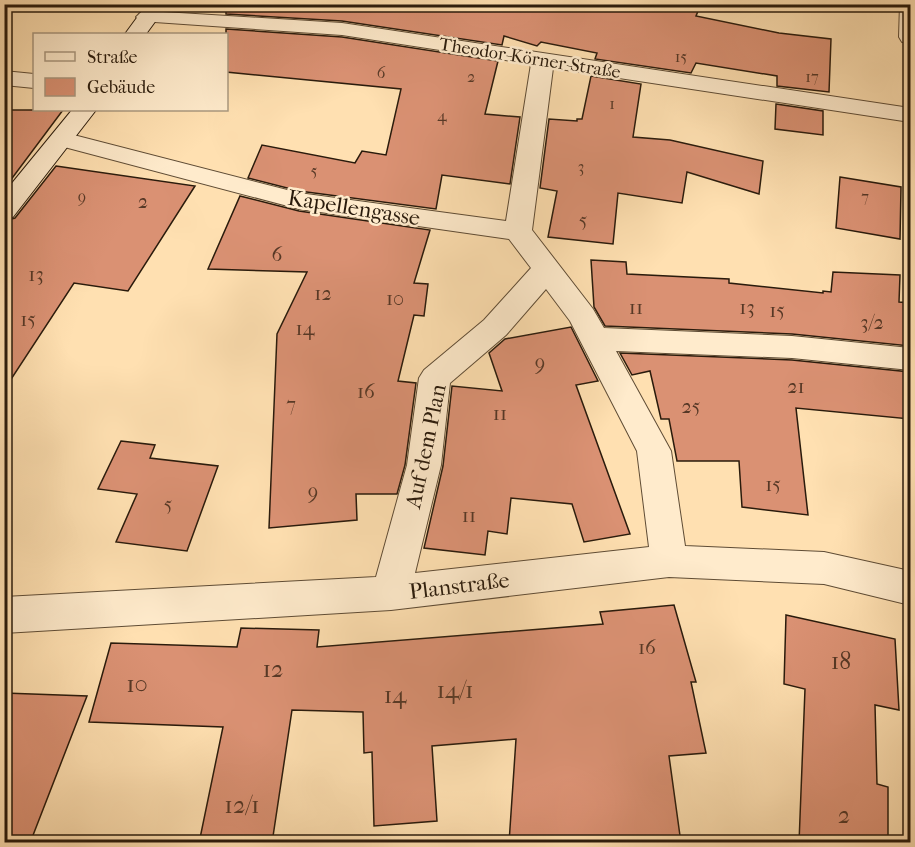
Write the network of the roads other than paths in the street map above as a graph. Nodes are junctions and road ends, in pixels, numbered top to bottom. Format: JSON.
{"nodes":[{"id":1,"x":910,"y":4,"type":"edge"},
{"id":2,"x":147,"y":19,"type":"edge"},
{"id":3,"x":910,"y":37,"type":"edge"},
{"id":4,"x":543,"y":61,"type":"junction"},
{"id":5,"x":4,"y":78,"type":"edge"},
{"id":6,"x":33,"y":81,"type":"edge"},
{"id":7,"x":83,"y":111,"type":"edge"},
{"id":8,"x":910,"y":115,"type":"edge"},
{"id":9,"x":62,"y":139,"type":"junction"},
{"id":10,"x":4,"y":211,"type":"edge"},
{"id":11,"x":519,"y":231,"type":"junction"},
{"id":12,"x":546,"y":269,"type":"junction"},
{"id":13,"x":594,"y":339,"type":"junction"},
{"id":14,"x":910,"y":359,"type":"edge"},
{"id":15,"x":669,"y":561,"type":"junction"},
{"id":16,"x":910,"y":588,"type":"edge"},
{"id":17,"x":391,"y":593,"type":"junction"},
{"id":18,"x":4,"y":615,"type":"edge"}],
"edges":[{"from":1,"to":3,"type":"street"},
{"from":2,"to":4,"type":"street","name":"Theodor-Körner-Straße"},
{"from":4,"to":8,"type":"street","name":"Theodor-Körner-Straße"},
{"from":4,"to":11,"type":"street"},
{"from":5,"to":6,"type":"street"},
{"from":7,"to":9,"type":"street"},
{"from":9,"to":10,"type":"street"},
{"from":9,"to":11,"type":"street","name":"Kapellengasse"},
{"from":11,"to":12,"type":"street"},
{"from":12,"to":13,"type":"street"},
{"from":12,"to":17,"type":"street","name":"Auf dem Plan"},
{"from":13,"to":14,"type":"street"},
{"from":13,"to":15,"type":"street"},
{"from":15,"to":16,"type":"street","name":"Planstraße"},
{"from":15,"to":17,"type":"street","name":"Planstraße"},
{"from":17,"to":18,"type":"street","name":"Planstraße"}]}
